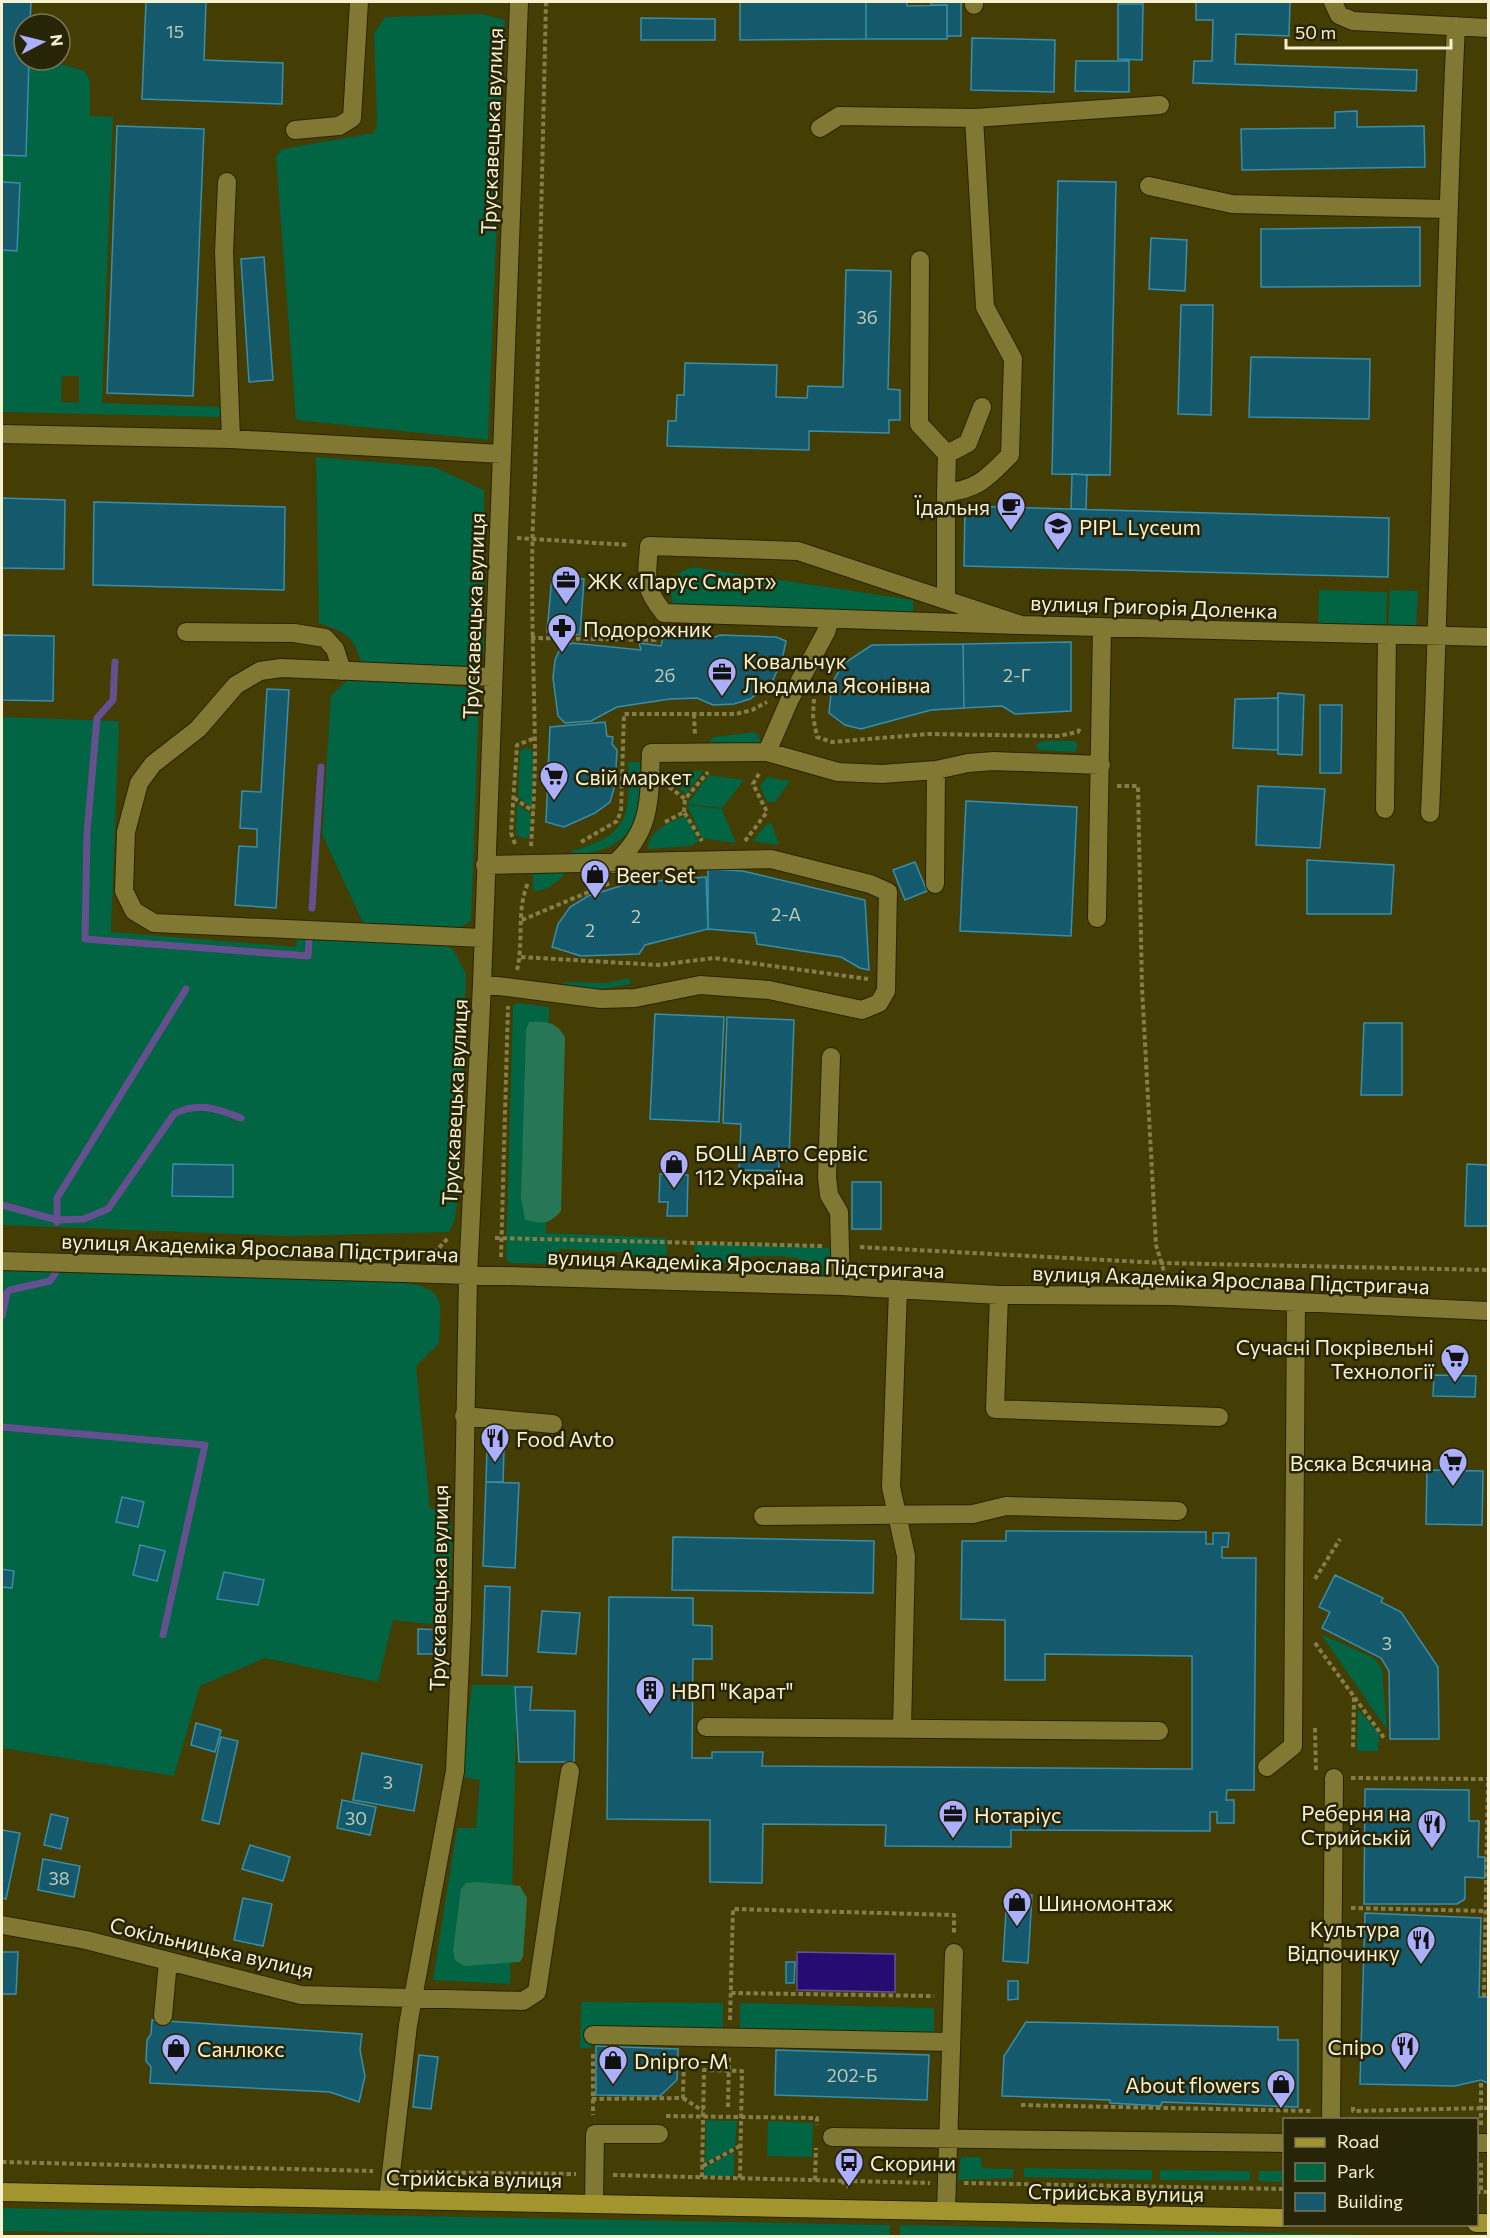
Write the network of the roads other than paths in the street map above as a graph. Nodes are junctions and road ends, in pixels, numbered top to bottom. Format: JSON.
{"nodes":[{"id":1,"x":359,"y":2,"type":"edge"},
{"id":2,"x":519,"y":2,"type":"edge"},
{"id":3,"x":1333,"y":2,"type":"edge"},
{"id":4,"x":1456,"y":26,"type":"junction"},
{"id":5,"x":1488,"y":28,"type":"edge"},
{"id":6,"x":1160,"y":105,"type":"dead end"},
{"id":7,"x":974,"y":118,"type":"junction"},
{"id":8,"x":820,"y":128,"type":"dead end"},
{"id":9,"x":295,"y":130,"type":"dead end"},
{"id":10,"x":227,"y":182,"type":"dead end"},
{"id":11,"x":1149,"y":186,"type":"dead end"},
{"id":12,"x":1447,"y":209,"type":"junction"},
{"id":13,"x":920,"y":260,"type":"dead end"},
{"id":14,"x":982,"y":407,"type":"dead end"},
{"id":15,"x":2,"y":434,"type":"edge"},
{"id":16,"x":231,"y":439,"type":"junction"},
{"id":17,"x":501,"y":454,"type":"junction"},
{"id":18,"x":947,"y":454,"type":"junction"},
{"id":19,"x":946,"y":492,"type":"junction"},
{"id":20,"x":946,"y":600,"type":"junction"},
{"id":21,"x":830,"y":619,"type":"junction"},
{"id":22,"x":1021,"y":625,"type":"junction"},
{"id":23,"x":1102,"y":627,"type":"junction"},
{"id":24,"x":186,"y":632,"type":"dead end"},
{"id":25,"x":1387,"y":636,"type":"junction"},
{"id":26,"x":1438,"y":636,"type":"junction"},
{"id":27,"x":1488,"y":637,"type":"edge"},
{"id":28,"x":342,"y":671,"type":"junction"},
{"id":29,"x":494,"y":676,"type":"junction"},
{"id":30,"x":764,"y":761,"type":"junction"},
{"id":31,"x":1101,"y":765,"type":"junction"},
{"id":32,"x":936,"y":770,"type":"junction"},
{"id":33,"x":1385,"y":809,"type":"dead end"},
{"id":34,"x":1430,"y":813,"type":"dead end"},
{"id":35,"x":485,"y":865,"type":"junction"},
{"id":36,"x":617,"y":871,"type":"junction"},
{"id":37,"x":934,"y":884,"type":"dead end"},
{"id":38,"x":1097,"y":918,"type":"dead end"},
{"id":39,"x":482,"y":938,"type":"junction"},
{"id":40,"x":482,"y":984,"type":"junction"},
{"id":41,"x":831,"y":1056,"type":"dead end"},
{"id":42,"x":2,"y":1261,"type":"edge"},
{"id":43,"x":468,"y":1277,"type":"junction"},
{"id":44,"x":841,"y":1286,"type":"junction"},
{"id":45,"x":898,"y":1289,"type":"junction"},
{"id":46,"x":999,"y":1295,"type":"junction"},
{"id":47,"x":1296,"y":1302,"type":"junction"},
{"id":48,"x":1488,"y":1311,"type":"edge"},
{"id":49,"x":464,"y":1416,"type":"junction"},
{"id":50,"x":1219,"y":1417,"type":"dead end"},
{"id":51,"x":553,"y":1424,"type":"dead end"},
{"id":52,"x":1178,"y":1511,"type":"dead end"},
{"id":53,"x":763,"y":1516,"type":"dead end"},
{"id":54,"x":897,"y":1516,"type":"junction"},
{"id":55,"x":706,"y":1727,"type":"dead end"},
{"id":56,"x":902,"y":1729,"type":"junction"},
{"id":57,"x":1159,"y":1731,"type":"dead end"},
{"id":58,"x":1267,"y":1767,"type":"dead end"},
{"id":59,"x":570,"y":1771,"type":"dead end"},
{"id":60,"x":1334,"y":1778,"type":"road end"},
{"id":61,"x":2,"y":1925,"type":"edge"},
{"id":62,"x":954,"y":1953,"type":"dead end"},
{"id":63,"x":168,"y":1961,"type":"junction"},
{"id":64,"x":413,"y":1998,"type":"junction"},
{"id":65,"x":163,"y":2016,"type":"dead end"},
{"id":66,"x":593,"y":2035,"type":"road end"},
{"id":67,"x":951,"y":2042,"type":"junction"},
{"id":68,"x":1331,"y":2118,"type":"edge"},
{"id":69,"x":659,"y":2134,"type":"road end"},
{"id":70,"x":824,"y":2137,"type":"road end"},
{"id":71,"x":948,"y":2137,"type":"junction"},
{"id":72,"x":1283,"y":2143,"type":"edge"},
{"id":73,"x":2,"y":2192,"type":"edge"},
{"id":74,"x":388,"y":2199,"type":"junction"},
{"id":75,"x":594,"y":2202,"type":"junction"},
{"id":76,"x":946,"y":2211,"type":"junction"},
{"id":77,"x":1283,"y":2218,"type":"edge"}],
"edges":[{"from":1,"to":9,"type":"street"},
{"from":2,"to":17,"type":"street","name":"Трускавецька вулиця"},
{"from":3,"to":4,"type":"street"},
{"from":4,"to":5,"type":"street"},
{"from":4,"to":12,"type":"street"},
{"from":6,"to":7,"type":"street"},
{"from":7,"to":8,"type":"street"},
{"from":7,"to":19,"type":"street"},
{"from":10,"to":16,"type":"street"},
{"from":11,"to":12,"type":"street"},
{"from":12,"to":26,"type":"street"},
{"from":13,"to":18,"type":"street"},
{"from":14,"to":18,"type":"street"},
{"from":15,"to":16,"type":"street"},
{"from":16,"to":17,"type":"street"},
{"from":17,"to":29,"type":"street","name":"Трускавецька вулиця"},
{"from":18,"to":19,"type":"street"},
{"from":19,"to":20,"type":"street"},
{"from":20,"to":21,"type":"street","name":"вулиця Григорія Доленка"},
{"from":20,"to":22,"type":"street","name":"вулиця Григорія Доленка"},
{"from":21,"to":22,"type":"street"},
{"from":21,"to":30,"type":"street"},
{"from":22,"to":23,"type":"street","name":"вулиця Григорія Доленка"},
{"from":23,"to":25,"type":"street","name":"вулиця Григорія Доленка"},
{"from":23,"to":31,"type":"street"},
{"from":24,"to":28,"type":"street"},
{"from":25,"to":26,"type":"street","name":"вулиця Григорія Доленка"},
{"from":25,"to":33,"type":"street"},
{"from":26,"to":27,"type":"street","name":"вулиця Григорія Доленка"},
{"from":26,"to":34,"type":"street"},
{"from":28,"to":29,"type":"street"},
{"from":28,"to":39,"type":"street"},
{"from":29,"to":35,"type":"street","name":"Трускавецька вулиця"},
{"from":30,"to":32,"type":"street"},
{"from":30,"to":36,"type":"street"},
{"from":31,"to":32,"type":"street"},
{"from":31,"to":38,"type":"street"},
{"from":32,"to":37,"type":"street"},
{"from":35,"to":36,"type":"street"},
{"from":35,"to":39,"type":"street","name":"Трускавецька вулиця"},
{"from":36,"to":40,"type":"street"},
{"from":39,"to":40,"type":"street","name":"Трускавецька вулиця"},
{"from":40,"to":43,"type":"street","name":"Трускавецька вулиця"},
{"from":41,"to":44,"type":"street"},
{"from":42,"to":43,"type":"street","name":"вулиця Академіка Ярослава Підстригача"},
{"from":43,"to":44,"type":"street","name":"вулиця Академіка Ярослава Підстригача"},
{"from":43,"to":49,"type":"street","name":"Трускавецька вулиця"},
{"from":44,"to":45,"type":"street","name":"вулиця Академіка Ярослава Підстригача"},
{"from":45,"to":46,"type":"street","name":"вулиця Академіка Ярослава Підстригача"},
{"from":45,"to":54,"type":"street"},
{"from":46,"to":47,"type":"street","name":"вулиця Академіка Ярослава Підстригача"},
{"from":46,"to":50,"type":"street"},
{"from":47,"to":48,"type":"street","name":"вулиця Академіка Ярослава Підстригача"},
{"from":47,"to":58,"type":"street"},
{"from":49,"to":51,"type":"street"},
{"from":49,"to":64,"type":"street","name":"Трускавецька вулиця"},
{"from":52,"to":54,"type":"street"},
{"from":53,"to":54,"type":"street"},
{"from":54,"to":56,"type":"street"},
{"from":55,"to":56,"type":"street"},
{"from":56,"to":57,"type":"street"},
{"from":59,"to":64,"type":"street","name":"Сокільницька вулиця"},
{"from":60,"to":68,"type":"street"},
{"from":61,"to":63,"type":"street","name":"Сокільницька вулиця"},
{"from":62,"to":67,"type":"street"},
{"from":63,"to":64,"type":"street","name":"Сокільницька вулиця"},
{"from":63,"to":65,"type":"street"},
{"from":64,"to":74,"type":"street","name":"Трускавецька вулиця"},
{"from":66,"to":67,"type":"street"},
{"from":67,"to":71,"type":"street"},
{"from":69,"to":75,"type":"street"},
{"from":70,"to":71,"type":"street"},
{"from":71,"to":72,"type":"street"},
{"from":71,"to":76,"type":"street"},
{"from":73,"to":74,"type":"main road","name":"Стрийська вулиця"},
{"from":74,"to":75,"type":"main road","name":"Стрийська вулиця"},
{"from":75,"to":76,"type":"main road","name":"Стрийська вулиця"},
{"from":76,"to":77,"type":"main road","name":"Стрийська вулиця"}]}
